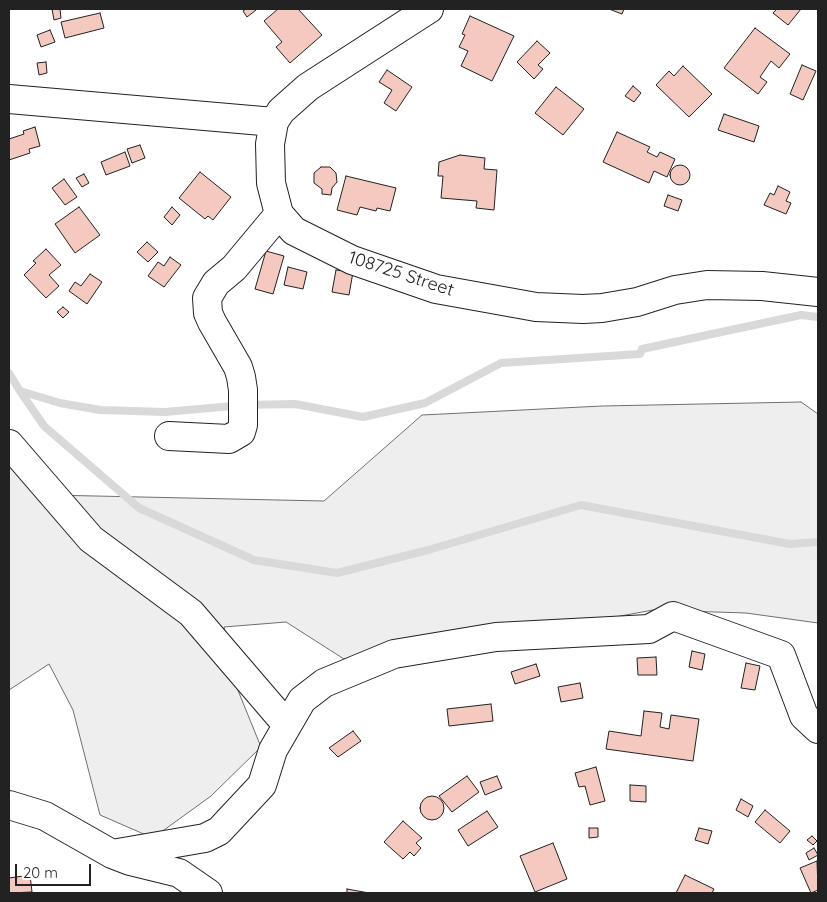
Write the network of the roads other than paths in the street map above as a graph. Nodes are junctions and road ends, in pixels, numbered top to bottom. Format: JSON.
{"nodes":[{"id":1,"x":429,"y":9,"type":"edge"},
{"id":2,"x":9,"y":99,"type":"edge"},
{"id":3,"x":274,"y":122,"type":"junction"},
{"id":4,"x":279,"y":214,"type":"junction"},
{"id":5,"x":818,"y":292,"type":"edge"},
{"id":6,"x":169,"y":436,"type":"dead end"},
{"id":7,"x":9,"y":444,"type":"edge"},
{"id":8,"x":287,"y":725,"type":"junction"},
{"id":9,"x":818,"y":729,"type":"edge"},
{"id":10,"x":9,"y":805,"type":"edge"},
{"id":11,"x":112,"y":854,"type":"junction"},
{"id":12,"x":208,"y":893,"type":"edge"}],
"edges":[{"from":1,"to":3,"type":"street"},
{"from":2,"to":3,"type":"street"},
{"from":3,"to":4,"type":"street","name":"108725 Street"},
{"from":4,"to":5,"type":"street","name":"108725 Street"},
{"from":4,"to":6,"type":"street"},
{"from":7,"to":8,"type":"street"},
{"from":8,"to":9,"type":"street"},
{"from":8,"to":11,"type":"street"},
{"from":10,"to":11,"type":"street"},
{"from":11,"to":12,"type":"street"}]}
